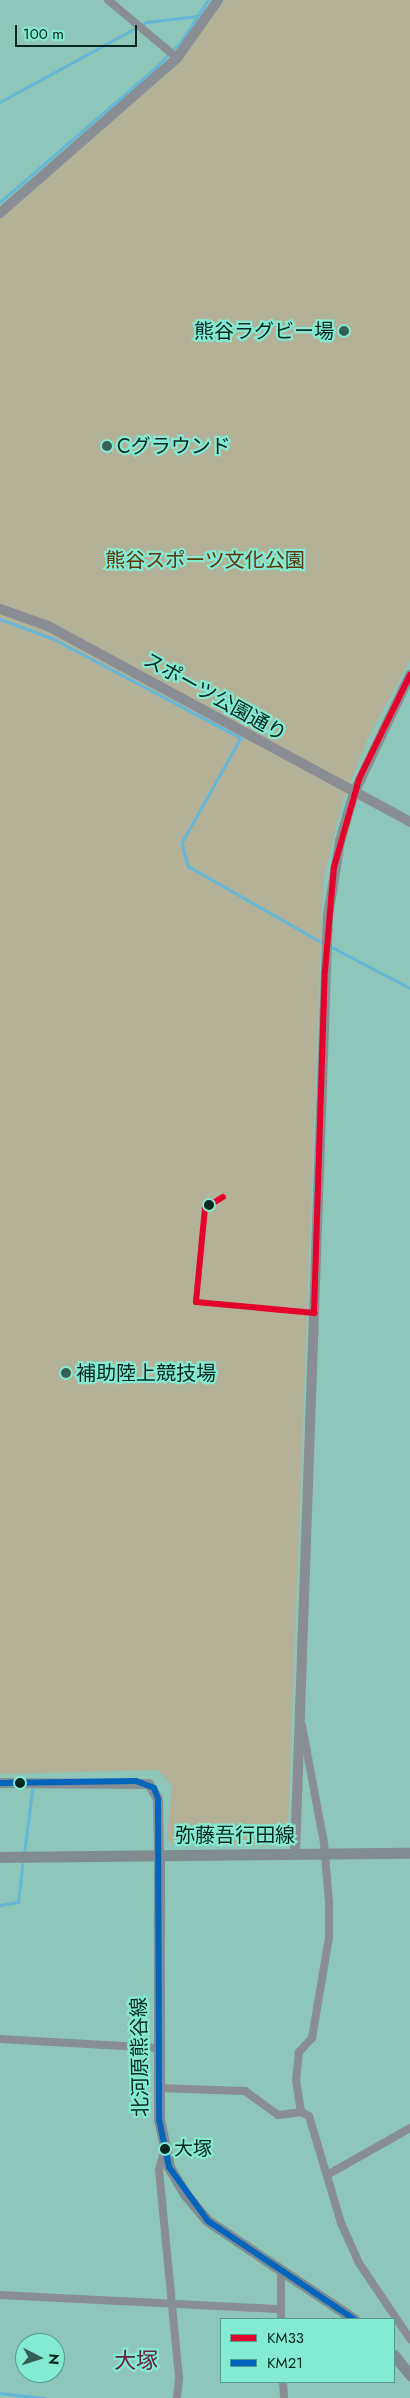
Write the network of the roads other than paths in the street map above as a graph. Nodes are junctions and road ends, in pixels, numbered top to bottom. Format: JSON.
{"nodes":[{"id":1,"x":108,"y":0,"type":"edge"},
{"id":2,"x":218,"y":0,"type":"edge"},
{"id":3,"x":176,"y":57,"type":"junction"},
{"id":4,"x":0,"y":213,"type":"edge"},
{"id":5,"x":0,"y":609,"type":"edge"},
{"id":6,"x":410,"y":675,"type":"edge"},
{"id":7,"x":406,"y":691,"type":"edge"},
{"id":8,"x":354,"y":792,"type":"junction"},
{"id":9,"x":410,"y":822,"type":"edge"},
{"id":10,"x":300,"y":1717,"type":"junction"},
{"id":11,"x":0,"y":1783,"type":"edge"},
{"id":12,"x":410,"y":1853,"type":"edge"},
{"id":13,"x":159,"y":1854,"type":"junction"},
{"id":14,"x":295,"y":1854,"type":"junction"},
{"id":15,"x":324,"y":1854,"type":"junction"},
{"id":16,"x":0,"y":1857,"type":"edge"},
{"id":17,"x":0,"y":2039,"type":"edge"},
{"id":18,"x":158,"y":2048,"type":"junction"},
{"id":19,"x":158,"y":2088,"type":"junction"},
{"id":20,"x":301,"y":2112,"type":"junction"},
{"id":21,"x":410,"y":2128,"type":"edge"},
{"id":22,"x":164,"y":2151,"type":"junction"},
{"id":23,"x":327,"y":2175,"type":"junction"},
{"id":24,"x":282,"y":2272,"type":"junction"},
{"id":25,"x":0,"y":2295,"type":"edge"},
{"id":26,"x":172,"y":2305,"type":"junction"},
{"id":27,"x":281,"y":2309,"type":"junction"},
{"id":28,"x":282,"y":2318,"type":"edge"},
{"id":29,"x":352,"y":2318,"type":"edge"},
{"id":30,"x":410,"y":2339,"type":"edge"},
{"id":31,"x":395,"y":2356,"type":"edge"},
{"id":32,"x":410,"y":2375,"type":"edge"},
{"id":33,"x":283,"y":2383,"type":"edge"},
{"id":34,"x":177,"y":2398,"type":"edge"},
{"id":35,"x":284,"y":2398,"type":"edge"}],
"edges":[{"from":1,"to":3,"type":"street"},
{"from":2,"to":3,"type":"street"},
{"from":3,"to":4,"type":"street"},
{"from":5,"to":8,"type":"street","name":"スポーツ公園通り"},
{"from":6,"to":7,"type":"street"},
{"from":7,"to":8,"type":"street"},
{"from":8,"to":9,"type":"street","name":"スポーツ公園通り"},
{"from":8,"to":10,"type":"street"},
{"from":10,"to":14,"type":"street"},
{"from":10,"to":15,"type":"street"},
{"from":11,"to":13,"type":"street"},
{"from":12,"to":15,"type":"main road","name":"弥藤吾行田線"},
{"from":13,"to":14,"type":"main road","name":"弥藤吾行田線"},
{"from":13,"to":16,"type":"main road","name":"弥藤吾行田線"},
{"from":13,"to":18,"type":"main road","name":"北河原熊谷線"},
{"from":14,"to":15,"type":"main road","name":"弥藤吾行田線"},
{"from":15,"to":20,"type":"street"},
{"from":17,"to":18,"type":"street"},
{"from":18,"to":19,"type":"main road","name":"北河原熊谷線"},
{"from":19,"to":20,"type":"street"},
{"from":19,"to":22,"type":"main road","name":"北河原熊谷線"},
{"from":20,"to":23,"type":"street"},
{"from":21,"to":23,"type":"street"},
{"from":22,"to":24,"type":"main road","name":"北河原熊谷線"},
{"from":22,"to":26,"type":"street"},
{"from":23,"to":30,"type":"street"},
{"from":24,"to":27,"type":"street"},
{"from":24,"to":29,"type":"main road","name":"北河原熊谷線"},
{"from":25,"to":26,"type":"street"},
{"from":26,"to":27,"type":"street"},
{"from":26,"to":34,"type":"street"},
{"from":27,"to":28,"type":"street"},
{"from":31,"to":32,"type":"main road"},
{"from":33,"to":35,"type":"street"}]}
